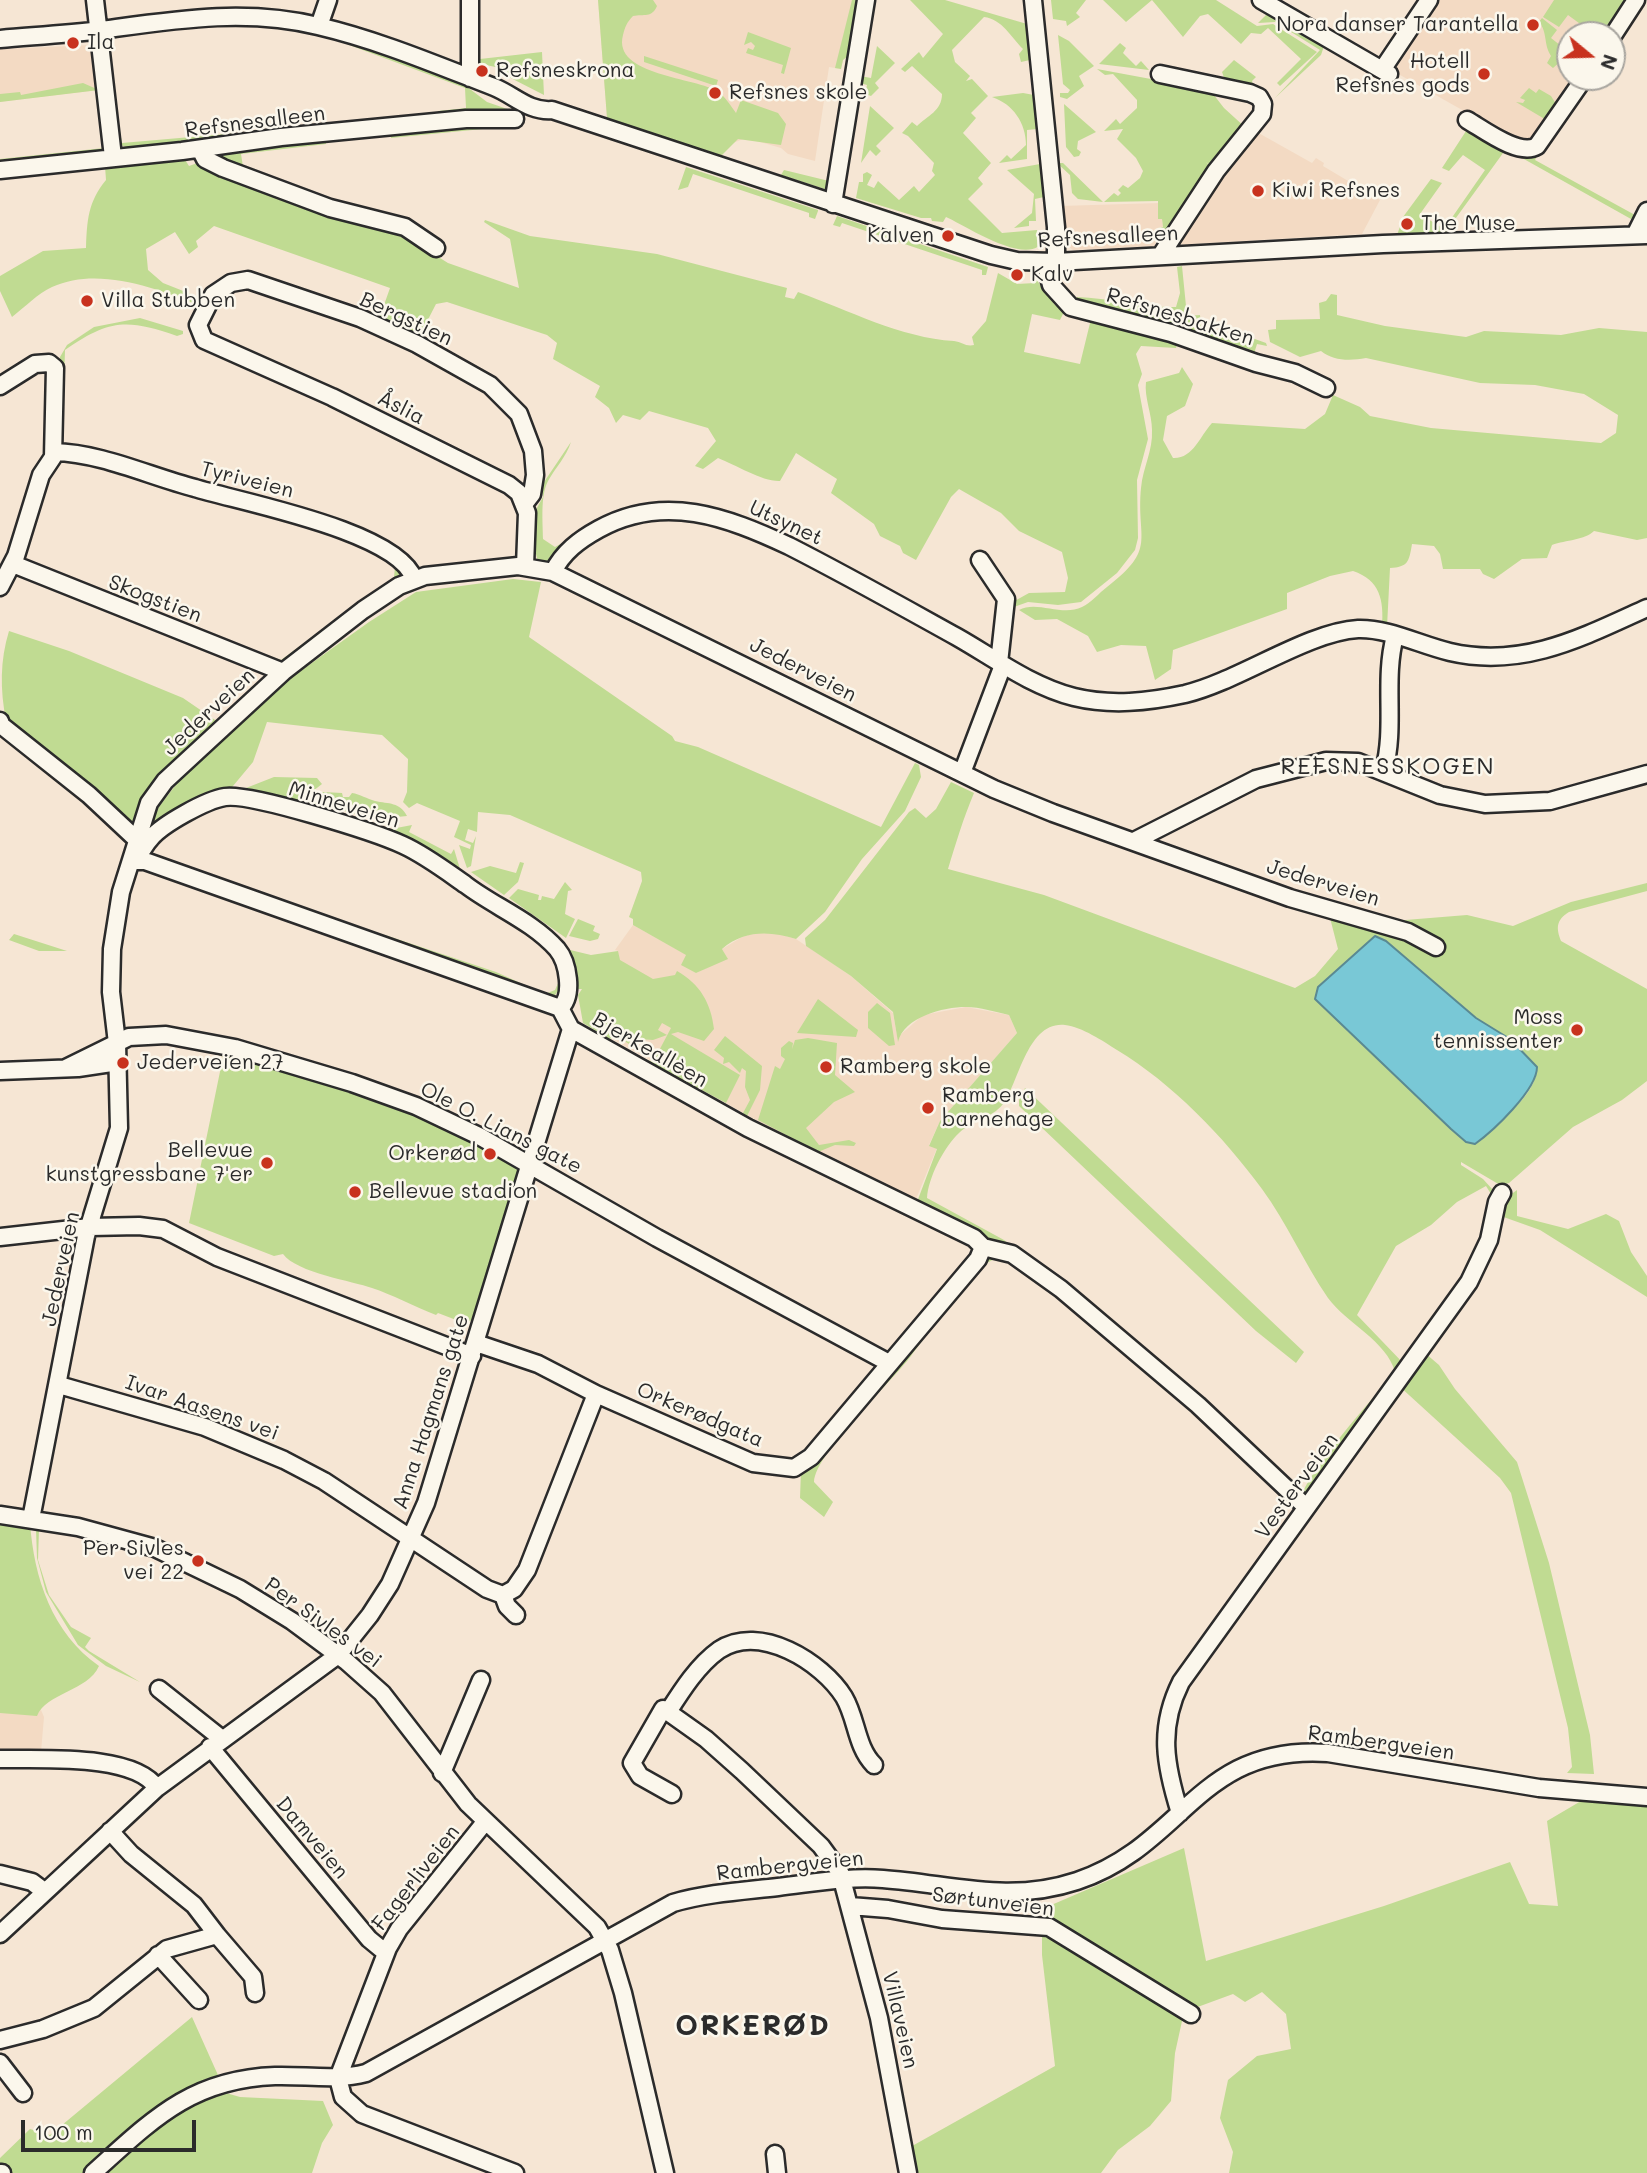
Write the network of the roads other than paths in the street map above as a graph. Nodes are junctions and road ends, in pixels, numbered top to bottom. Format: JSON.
{"nodes":[{"id":1,"x":95,"y":0,"type":"edge"},
{"id":2,"x":328,"y":0,"type":"edge"},
{"id":3,"x":470,"y":0,"type":"edge"},
{"id":4,"x":866,"y":0,"type":"edge"},
{"id":5,"x":1033,"y":0,"type":"edge"},
{"id":6,"x":1261,"y":0,"type":"edge"},
{"id":7,"x":1429,"y":0,"type":"edge"},
{"id":8,"x":1636,"y":0,"type":"edge"},
{"id":9,"x":1622,"y":21,"type":"edge"},
{"id":10,"x":319,"y":26,"type":"junction"},
{"id":11,"x":98,"y":30,"type":"junction"},
{"id":12,"x":0,"y":39,"type":"edge"},
{"id":13,"x":1160,"y":75,"type":"dead end"},
{"id":14,"x":470,"y":78,"type":"junction"},
{"id":15,"x":1575,"y":91,"type":"edge"},
{"id":16,"x":515,"y":119,"type":"dead end"},
{"id":17,"x":1467,"y":120,"type":"dead end"},
{"id":18,"x":200,"y":149,"type":"junction"},
{"id":19,"x":113,"y":157,"type":"junction"},
{"id":20,"x":0,"y":170,"type":"edge"},
{"id":21,"x":833,"y":204,"type":"junction"},
{"id":22,"x":1647,"y":211,"type":"edge"},
{"id":23,"x":1641,"y":235,"type":"edge"},
{"id":24,"x":436,"y":248,"type":"dead end"},
{"id":25,"x":1161,"y":256,"type":"junction"},
{"id":26,"x":1050,"y":262,"type":"junction"},
{"id":27,"x":198,"y":331,"type":"joint"},
{"id":28,"x":0,"y":386,"type":"edge"},
{"id":29,"x":1326,"y":388,"type":"dead end"},
{"id":30,"x":54,"y":452,"type":"junction"},
{"id":31,"x":525,"y":503,"type":"junction"},
{"id":32,"x":980,"y":560,"type":"dead end"},
{"id":33,"x":13,"y":564,"type":"junction"},
{"id":34,"x":525,"y":566,"type":"junction"},
{"id":35,"x":553,"y":572,"type":"junction"},
{"id":36,"x":414,"y":579,"type":"junction"},
{"id":37,"x":0,"y":587,"type":"edge"},
{"id":38,"x":1647,"y":608,"type":"edge"},
{"id":39,"x":1395,"y":636,"type":"junction"},
{"id":40,"x":1001,"y":664,"type":"junction"},
{"id":41,"x":283,"y":672,"type":"junction"},
{"id":42,"x":0,"y":725,"type":"edge"},
{"id":43,"x":1384,"y":770,"type":"junction"},
{"id":44,"x":962,"y":773,"type":"junction"},
{"id":45,"x":1647,"y":774,"type":"edge"},
{"id":46,"x":135,"y":839,"type":"junction"},
{"id":47,"x":1136,"y":840,"type":"junction"},
{"id":48,"x":131,"y":861,"type":"junction"},
{"id":49,"x":1436,"y":947,"type":"dead end"},
{"id":50,"x":560,"y":1008,"type":"junction"},
{"id":51,"x":571,"y":1029,"type":"junction"},
{"id":52,"x":117,"y":1043,"type":"junction"},
{"id":53,"x":118,"y":1062,"type":"junction"},
{"id":54,"x":66,"y":1068,"type":"junction"},
{"id":55,"x":0,"y":1071,"type":"edge"},
{"id":56,"x":530,"y":1164,"type":"junction"},
{"id":57,"x":1502,"y":1193,"type":"dead end"},
{"id":58,"x":90,"y":1227,"type":"junction"},
{"id":59,"x":0,"y":1237,"type":"edge"},
{"id":60,"x":983,"y":1247,"type":"junction"},
{"id":61,"x":474,"y":1349,"type":"junction"},
{"id":62,"x":889,"y":1363,"type":"junction"},
{"id":63,"x":59,"y":1385,"type":"junction"},
{"id":64,"x":596,"y":1394,"type":"junction"},
{"id":65,"x":1307,"y":1507,"type":"junction"},
{"id":66,"x":0,"y":1515,"type":"edge"},
{"id":67,"x":31,"y":1519,"type":"junction"},
{"id":68,"x":412,"y":1539,"type":"junction"},
{"id":69,"x":503,"y":1595,"type":"junction"},
{"id":70,"x":516,"y":1615,"type":"dead end"},
{"id":71,"x":338,"y":1655,"type":"junction"},
{"id":72,"x":481,"y":1680,"type":"dead end"},
{"id":73,"x":159,"y":1689,"type":"dead end"},
{"id":74,"x":668,"y":1712,"type":"junction"},
{"id":75,"x":216,"y":1743,"type":"junction"},
{"id":76,"x":0,"y":1759,"type":"edge"},
{"id":77,"x":874,"y":1765,"type":"dead end"},
{"id":78,"x":442,"y":1773,"type":"junction"},
{"id":79,"x":157,"y":1788,"type":"junction"},
{"id":80,"x":672,"y":1794,"type":"dead end"},
{"id":81,"x":1647,"y":1797,"type":"edge"},
{"id":82,"x":1180,"y":1813,"type":"junction"},
{"id":83,"x":485,"y":1822,"type":"junction"},
{"id":84,"x":110,"y":1831,"type":"junction"},
{"id":85,"x":0,"y":1874,"type":"edge"},
{"id":86,"x":844,"y":1879,"type":"junction"},
{"id":87,"x":44,"y":1891,"type":"junction"},
{"id":88,"x":850,"y":1906,"type":"junction"},
{"id":89,"x":0,"y":1934,"type":"edge"},
{"id":90,"x":217,"y":1935,"type":"junction"},
{"id":91,"x":604,"y":1941,"type":"junction"},
{"id":92,"x":386,"y":1953,"type":"junction"},
{"id":93,"x":158,"y":1955,"type":"junction"},
{"id":94,"x":255,"y":1993,"type":"dead end"},
{"id":95,"x":199,"y":2000,"type":"dead end"},
{"id":96,"x":1191,"y":2014,"type":"dead end"},
{"id":97,"x":0,"y":2040,"type":"edge"},
{"id":98,"x":0,"y":2063,"type":"edge"},
{"id":99,"x":338,"y":2078,"type":"junction"},
{"id":100,"x":23,"y":2093,"type":"dead end"},
{"id":101,"x":775,"y":2154,"type":"dead end"},
{"id":102,"x":93,"y":2173,"type":"edge"},
{"id":103,"x":515,"y":2173,"type":"edge"},
{"id":104,"x":665,"y":2173,"type":"edge"},
{"id":105,"x":777,"y":2173,"type":"edge"},
{"id":106,"x":908,"y":2173,"type":"edge"}],
"edges":[{"from":1,"to":11,"type":"street"},
{"from":2,"to":10,"type":"street"},
{"from":3,"to":14,"type":"street"},
{"from":4,"to":21,"type":"street"},
{"from":5,"to":26,"type":"street"},
{"from":6,"to":7,"type":"street"},
{"from":8,"to":9,"type":"street"},
{"from":10,"to":11,"type":"street","name":"Refsnesalleen"},
{"from":10,"to":14,"type":"street","name":"Refsnesalleen"},
{"from":11,"to":12,"type":"street","name":"Refsnesalleen"},
{"from":11,"to":19,"type":"street"},
{"from":13,"to":25,"type":"street"},
{"from":14,"to":21,"type":"street","name":"Refsnesalleen"},
{"from":15,"to":17,"type":"street"},
{"from":16,"to":18,"type":"street","name":"Refsnesalleen"},
{"from":18,"to":19,"type":"street","name":"Refsnesalleen"},
{"from":18,"to":24,"type":"street"},
{"from":19,"to":20,"type":"street","name":"Refsnesalleen"},
{"from":21,"to":26,"type":"street","name":"Refsnesalleen"},
{"from":22,"to":23,"type":"street"},
{"from":23,"to":25,"type":"street","name":"Refsnesalleen"},
{"from":25,"to":26,"type":"street","name":"Refsnesalleen"},
{"from":26,"to":29,"type":"street","name":"Refsnesbakken"},
{"from":27,"to":31,"type":"street","name":"Åslia"},
{"from":27,"to":31,"type":"street","name":"Bergstien"},
{"from":28,"to":30,"type":"street"},
{"from":30,"to":33,"type":"street"},
{"from":30,"to":36,"type":"street","name":"Tyriveien"},
{"from":31,"to":34,"type":"street"},
{"from":32,"to":40,"type":"street"},
{"from":33,"to":37,"type":"street"},
{"from":33,"to":41,"type":"street","name":"Skogstien"},
{"from":34,"to":35,"type":"street","name":"Jederveien"},
{"from":34,"to":36,"type":"street","name":"Jederveien"},
{"from":35,"to":40,"type":"street","name":"Utsynet"},
{"from":35,"to":44,"type":"street","name":"Jederveien"},
{"from":36,"to":41,"type":"street","name":"Jederveien"},
{"from":38,"to":39,"type":"street","name":"Utsynet"},
{"from":39,"to":40,"type":"street","name":"Utsynet"},
{"from":39,"to":43,"type":"street"},
{"from":40,"to":44,"type":"street"},
{"from":41,"to":46,"type":"street","name":"Jederveien"},
{"from":42,"to":46,"type":"street"},
{"from":43,"to":45,"type":"street"},
{"from":43,"to":47,"type":"street"},
{"from":44,"to":47,"type":"street","name":"Jederveien"},
{"from":46,"to":48,"type":"street","name":"Jederveien"},
{"from":47,"to":49,"type":"street","name":"Jederveien"},
{"from":48,"to":50,"type":"street"},
{"from":48,"to":50,"type":"street","name":"Minneveien"},
{"from":48,"to":52,"type":"street","name":"Jederveien"},
{"from":50,"to":51,"type":"street","name":"Bjerkeallèen"},
{"from":51,"to":56,"type":"street","name":"Anna Hagmans gate"},
{"from":51,"to":60,"type":"street","name":"Bjerkeallèen"},
{"from":52,"to":53,"type":"street","name":"Jederveien"},
{"from":52,"to":54,"type":"street","name":"Ole O. Lians gate"},
{"from":52,"to":56,"type":"street","name":"Ole O. Lians gate"},
{"from":53,"to":54,"type":"street","name":"Ole O. Lians gate"},
{"from":53,"to":58,"type":"street","name":"Jederveien"},
{"from":54,"to":55,"type":"street","name":"Ole O. Lians gate"},
{"from":56,"to":61,"type":"street","name":"Anna Hagmans gate"},
{"from":56,"to":62,"type":"street","name":"Ole O. Lians gate"},
{"from":57,"to":65,"type":"street","name":"Vesterveien"},
{"from":58,"to":59,"type":"street","name":"Orkerødgata"},
{"from":58,"to":61,"type":"street","name":"Orkerødgata"},
{"from":58,"to":63,"type":"street","name":"Jederveien"},
{"from":60,"to":62,"type":"street","name":"Orkerødgata"},
{"from":60,"to":65,"type":"street","name":"Bjerkeallèen"},
{"from":61,"to":64,"type":"street","name":"Orkerødgata"},
{"from":61,"to":68,"type":"street","name":"Anna Hagmans gate"},
{"from":62,"to":64,"type":"street","name":"Orkerødgata"},
{"from":63,"to":67,"type":"street","name":"Jederveien"},
{"from":63,"to":68,"type":"street","name":"Ivar Aasens vei"},
{"from":64,"to":69,"type":"street"},
{"from":65,"to":82,"type":"street","name":"Vesterveien"},
{"from":66,"to":67,"type":"street","name":"Per Sivles vei"},
{"from":67,"to":71,"type":"street","name":"Per Sivles vei"},
{"from":68,"to":69,"type":"street","name":"Ivar Aasens vei"},
{"from":68,"to":71,"type":"street","name":"Anna Hagmans gate"},
{"from":69,"to":70,"type":"street","name":"Ivar Aasens vei"},
{"from":71,"to":75,"type":"street","name":"Anna Hagmans gate"},
{"from":71,"to":78,"type":"street","name":"Per Sivles vei"},
{"from":72,"to":78,"type":"street"},
{"from":73,"to":75,"type":"street"},
{"from":74,"to":77,"type":"street"},
{"from":74,"to":80,"type":"street"},
{"from":74,"to":86,"type":"street"},
{"from":75,"to":79,"type":"street","name":"Anna Hagmans gate"},
{"from":75,"to":92,"type":"street","name":"Damveien"},
{"from":76,"to":79,"type":"street"},
{"from":78,"to":83,"type":"street","name":"Per Sivles vei"},
{"from":79,"to":84,"type":"street","name":"Anna Hagmans gate"},
{"from":81,"to":82,"type":"street","name":"Rambergveien"},
{"from":82,"to":86,"type":"street","name":"Rambergveien"},
{"from":83,"to":91,"type":"street","name":"Per Sivles vei"},
{"from":83,"to":92,"type":"street","name":"Fagerliveien"},
{"from":84,"to":87,"type":"street","name":"Anna Hagmans gate"},
{"from":84,"to":90,"type":"street"},
{"from":85,"to":87,"type":"street"},
{"from":86,"to":88,"type":"street","name":"Villaveien"},
{"from":86,"to":91,"type":"street","name":"Rambergveien"},
{"from":87,"to":89,"type":"street","name":"Anna Hagmans gate"},
{"from":88,"to":96,"type":"street","name":"Sørtunveien"},
{"from":88,"to":106,"type":"street","name":"Villaveien"},
{"from":90,"to":93,"type":"street"},
{"from":90,"to":94,"type":"street"},
{"from":91,"to":99,"type":"street","name":"Rambergveien"},
{"from":91,"to":104,"type":"street","name":"Per Sivles vei"},
{"from":92,"to":99,"type":"street","name":"Fagerliveien"},
{"from":93,"to":95,"type":"street"},
{"from":93,"to":97,"type":"street"},
{"from":98,"to":100,"type":"street"},
{"from":99,"to":102,"type":"street","name":"Rambergveien"},
{"from":99,"to":103,"type":"street"},
{"from":101,"to":105,"type":"street"}]}
